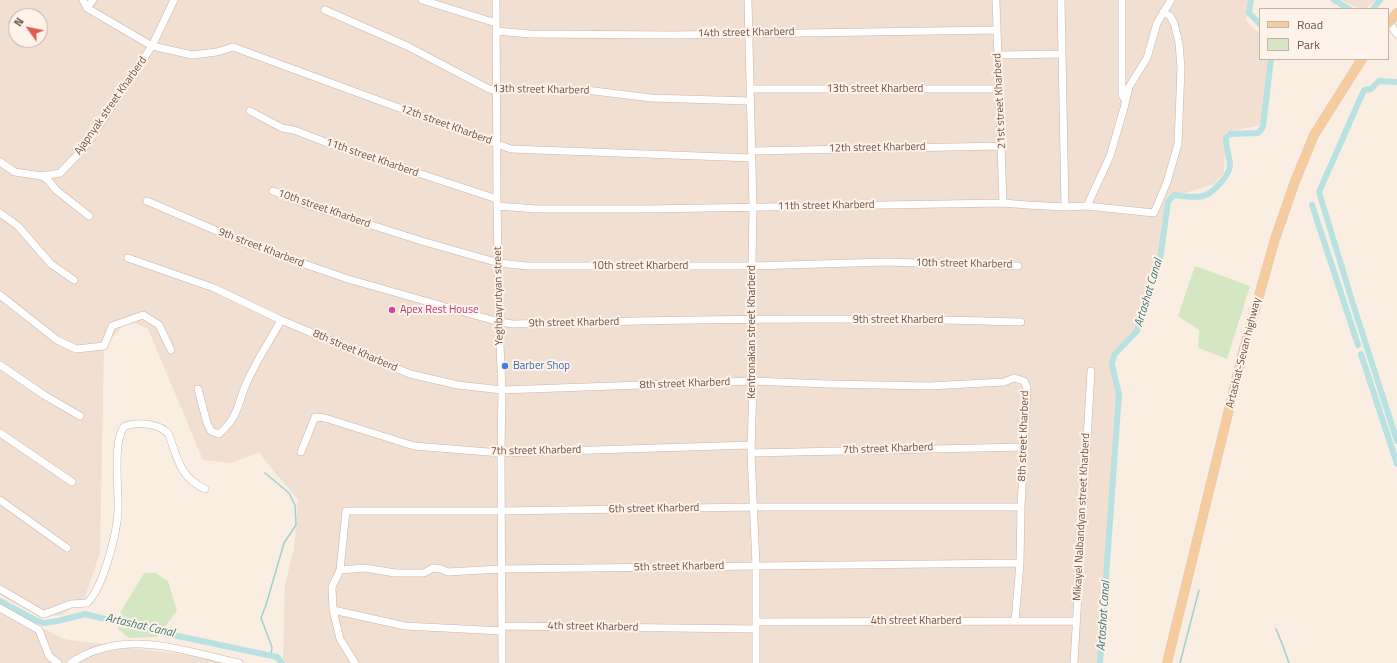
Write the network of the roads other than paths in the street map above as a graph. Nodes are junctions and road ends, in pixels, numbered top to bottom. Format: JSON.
{"nodes":[{"id":1,"x":83,"y":0,"type":"edge"},
{"id":2,"x":93,"y":0,"type":"edge"},
{"id":3,"x":174,"y":0,"type":"edge"},
{"id":4,"x":422,"y":0,"type":"edge"},
{"id":5,"x":496,"y":0,"type":"edge"},
{"id":6,"x":748,"y":0,"type":"edge"},
{"id":7,"x":996,"y":0,"type":"edge"},
{"id":8,"x":1061,"y":0,"type":"edge"},
{"id":9,"x":1122,"y":0,"type":"edge"},
{"id":10,"x":1171,"y":0,"type":"edge"},
{"id":11,"x":87,"y":8,"type":"junction"},
{"id":12,"x":325,"y":10,"type":"dead end"},
{"id":13,"x":1163,"y":12,"type":"junction"},
{"id":14,"x":1397,"y":13,"type":"edge"},
{"id":15,"x":496,"y":23,"type":"junction"},
{"id":16,"x":1389,"y":23,"type":"edge"},
{"id":17,"x":1389,"y":25,"type":"edge"},
{"id":18,"x":997,"y":30,"type":"junction"},
{"id":19,"x":496,"y":31,"type":"junction"},
{"id":20,"x":748,"y":33,"type":"junction"},
{"id":21,"x":1397,"y":34,"type":"edge"},
{"id":22,"x":152,"y":46,"type":"junction"},
{"id":23,"x":1062,"y":54,"type":"junction"},
{"id":24,"x":998,"y":55,"type":"junction"},
{"id":25,"x":1361,"y":60,"type":"edge"},
{"id":26,"x":750,"y":89,"type":"junction"},
{"id":27,"x":999,"y":89,"type":"junction"},
{"id":28,"x":496,"y":90,"type":"junction"},
{"id":29,"x":1125,"y":100,"type":"junction"},
{"id":30,"x":750,"y":101,"type":"junction"},
{"id":31,"x":250,"y":111,"type":"dead end"},
{"id":32,"x":496,"y":144,"type":"junction"},
{"id":33,"x":1002,"y":146,"type":"junction"},
{"id":34,"x":752,"y":154,"type":"junction"},
{"id":35,"x":0,"y":162,"type":"edge"},
{"id":36,"x":42,"y":176,"type":"junction"},
{"id":37,"x":273,"y":190,"type":"dead end"},
{"id":38,"x":147,"y":201,"type":"dead end"},
{"id":39,"x":1003,"y":202,"type":"junction"},
{"id":40,"x":497,"y":203,"type":"junction"},
{"id":41,"x":1087,"y":206,"type":"junction"},
{"id":42,"x":753,"y":207,"type":"junction"},
{"id":43,"x":1065,"y":207,"type":"junction"},
{"id":44,"x":0,"y":213,"type":"edge"},
{"id":45,"x":89,"y":216,"type":"dead end"},
{"id":46,"x":128,"y":258,"type":"dead end"},
{"id":47,"x":498,"y":263,"type":"junction"},
{"id":48,"x":752,"y":266,"type":"junction"},
{"id":49,"x":1018,"y":266,"type":"dead end"},
{"id":50,"x":74,"y":280,"type":"dead end"},
{"id":51,"x":0,"y":295,"type":"edge"},
{"id":52,"x":752,"y":319,"type":"junction"},
{"id":53,"x":282,"y":320,"type":"junction"},
{"id":54,"x":499,"y":322,"type":"junction"},
{"id":55,"x":1021,"y":322,"type":"dead end"},
{"id":56,"x":171,"y":350,"type":"dead end"},
{"id":57,"x":0,"y":365,"type":"edge"},
{"id":58,"x":1091,"y":371,"type":"dead end"},
{"id":59,"x":753,"y":381,"type":"junction"},
{"id":60,"x":198,"y":389,"type":"dead end"},
{"id":61,"x":502,"y":390,"type":"junction"},
{"id":62,"x":80,"y":416,"type":"dead end"},
{"id":63,"x":0,"y":433,"type":"edge"},
{"id":64,"x":751,"y":445,"type":"junction"},
{"id":65,"x":1024,"y":447,"type":"junction"},
{"id":66,"x":301,"y":452,"type":"dead end"},
{"id":67,"x":500,"y":453,"type":"junction"},
{"id":68,"x":751,"y":453,"type":"junction"},
{"id":69,"x":72,"y":482,"type":"dead end"},
{"id":70,"x":205,"y":489,"type":"dead end"},
{"id":71,"x":0,"y":500,"type":"edge"},
{"id":72,"x":754,"y":507,"type":"junction"},
{"id":73,"x":1021,"y":507,"type":"junction"},
{"id":74,"x":501,"y":511,"type":"junction"},
{"id":75,"x":67,"y":548,"type":"dead end"},
{"id":76,"x":1020,"y":563,"type":"junction"},
{"id":77,"x":756,"y":565,"type":"junction"},
{"id":78,"x":501,"y":569,"type":"junction"},
{"id":79,"x":340,"y":570,"type":"junction"},
{"id":80,"x":0,"y":589,"type":"edge"},
{"id":81,"x":0,"y":608,"type":"edge"},
{"id":82,"x":333,"y":610,"type":"junction"},
{"id":83,"x":1015,"y":621,"type":"junction"},
{"id":84,"x":1076,"y":621,"type":"junction"},
{"id":85,"x":756,"y":625,"type":"junction"},
{"id":86,"x":502,"y":629,"type":"junction"},
{"id":87,"x":229,"y":662,"type":"edge"},
{"id":88,"x":58,"y":663,"type":"edge"},
{"id":89,"x":71,"y":663,"type":"edge"},
{"id":90,"x":239,"y":663,"type":"edge"},
{"id":91,"x":355,"y":663,"type":"edge"},
{"id":92,"x":502,"y":663,"type":"edge"},
{"id":93,"x":756,"y":663,"type":"edge"},
{"id":94,"x":1074,"y":663,"type":"edge"},
{"id":95,"x":1167,"y":663,"type":"edge"}],
"edges":[{"from":1,"to":11,"type":"street"},
{"from":2,"to":11,"type":"street"},
{"from":3,"to":22,"type":"street","name":"Ajapnyak street Kharberd"},
{"from":4,"to":15,"type":"street"},
{"from":5,"to":15,"type":"street","name":"Yeghbayrutyan street"},
{"from":6,"to":20,"type":"street","name":"Kentronakan street Kharberd"},
{"from":7,"to":18,"type":"street","name":"21st street Kharberd"},
{"from":8,"to":23,"type":"street"},
{"from":9,"to":29,"type":"street"},
{"from":10,"to":13,"type":"street"},
{"from":11,"to":22,"type":"street","name":"12th street Kharberd"},
{"from":12,"to":28,"type":"street","name":"13th street Kharberd"},
{"from":13,"to":29,"type":"street"},
{"from":13,"to":41,"type":"street","name":"11th street Kharberd"},
{"from":14,"to":16,"type":"main road"},
{"from":15,"to":19,"type":"street","name":"Yeghbayrutyan street"},
{"from":17,"to":21,"type":"street"},
{"from":18,"to":20,"type":"street","name":"14th street Kharberd"},
{"from":18,"to":24,"type":"street","name":"21st street Kharberd"},
{"from":19,"to":20,"type":"street","name":"14th street Kharberd"},
{"from":19,"to":28,"type":"street","name":"Yeghbayrutyan street"},
{"from":20,"to":26,"type":"street","name":"Kentronakan street Kharberd"},
{"from":22,"to":32,"type":"street","name":"12th street Kharberd"},
{"from":22,"to":36,"type":"street","name":"Ajapnyak street Kharberd"},
{"from":23,"to":24,"type":"street"},
{"from":23,"to":43,"type":"street"},
{"from":24,"to":27,"type":"street","name":"21st street Kharberd"},
{"from":25,"to":95,"type":"main road","name":"Artashat-Sevan highway"},
{"from":26,"to":27,"type":"street","name":"13th street Kharberd"},
{"from":26,"to":30,"type":"street","name":"Kentronakan street Kharberd"},
{"from":27,"to":33,"type":"street","name":"21st street Kharberd"},
{"from":28,"to":30,"type":"street","name":"13th street Kharberd"},
{"from":28,"to":32,"type":"street","name":"Yeghbayrutyan street"},
{"from":29,"to":41,"type":"street"},
{"from":30,"to":34,"type":"street","name":"Kentronakan street Kharberd"},
{"from":31,"to":40,"type":"street","name":"11th street Kharberd"},
{"from":32,"to":34,"type":"street","name":"12th street Kharberd"},
{"from":32,"to":40,"type":"street","name":"Yeghbayrutyan street"},
{"from":33,"to":34,"type":"street","name":"12th street Kharberd"},
{"from":33,"to":39,"type":"street","name":"21st street Kharberd"},
{"from":34,"to":42,"type":"street","name":"Kentronakan street Kharberd"},
{"from":35,"to":36,"type":"street","name":"Ajapnyak street Kharberd"},
{"from":36,"to":45,"type":"street"},
{"from":37,"to":47,"type":"street","name":"10th street Kharberd"},
{"from":38,"to":54,"type":"street","name":"9th street Kharberd"},
{"from":39,"to":42,"type":"street","name":"11th street Kharberd"},
{"from":39,"to":43,"type":"street","name":"11th street Kharberd"},
{"from":40,"to":42,"type":"street","name":"11th street Kharberd"},
{"from":40,"to":47,"type":"street","name":"Yeghbayrutyan street"},
{"from":41,"to":43,"type":"street","name":"11th street Kharberd"},
{"from":42,"to":48,"type":"street","name":"Kentronakan street Kharberd"},
{"from":44,"to":50,"type":"street"},
{"from":46,"to":53,"type":"street","name":"8th street Kharberd"},
{"from":47,"to":48,"type":"street","name":"10th street Kharberd"},
{"from":47,"to":54,"type":"street","name":"Yeghbayrutyan street"},
{"from":48,"to":49,"type":"street","name":"10th street Kharberd"},
{"from":48,"to":52,"type":"street","name":"Kentronakan street Kharberd"},
{"from":51,"to":56,"type":"street"},
{"from":52,"to":54,"type":"street","name":"9th street Kharberd"},
{"from":52,"to":55,"type":"street","name":"9th street Kharberd"},
{"from":52,"to":59,"type":"street","name":"Kentronakan street Kharberd"},
{"from":53,"to":60,"type":"street"},
{"from":53,"to":61,"type":"street","name":"8th street Kharberd"},
{"from":54,"to":61,"type":"street","name":"Yeghbayrutyan street"},
{"from":57,"to":62,"type":"street"},
{"from":58,"to":84,"type":"street","name":"Mikayel Nalbandyan street Kharberd"},
{"from":59,"to":61,"type":"street","name":"8th street Kharberd"},
{"from":59,"to":64,"type":"street","name":"Kentronakan street Kharberd"},
{"from":59,"to":65,"type":"street","name":"8th street Kharberd"},
{"from":61,"to":67,"type":"street","name":"Yeghbayrutyan street"},
{"from":63,"to":69,"type":"street"},
{"from":64,"to":67,"type":"street","name":"7th street Kharberd"},
{"from":64,"to":68,"type":"street","name":"Kentronakan street Kharberd"},
{"from":65,"to":68,"type":"street","name":"7th street Kharberd"},
{"from":65,"to":73,"type":"street","name":"8th street Kharberd"},
{"from":66,"to":67,"type":"street","name":"7th street Kharberd"},
{"from":67,"to":74,"type":"street","name":"Yeghbayrutyan street"},
{"from":68,"to":72,"type":"street","name":"Kentronakan street Kharberd"},
{"from":70,"to":80,"type":"street"},
{"from":71,"to":75,"type":"street"},
{"from":72,"to":73,"type":"street","name":"6th street Kharberd"},
{"from":72,"to":74,"type":"street","name":"6th street Kharberd"},
{"from":72,"to":77,"type":"street","name":"Kentronakan street Kharberd"},
{"from":73,"to":76,"type":"street","name":"8th street Kharberd"},
{"from":74,"to":78,"type":"street","name":"Yeghbayrutyan street"},
{"from":74,"to":79,"type":"street","name":"6th street Kharberd"},
{"from":76,"to":77,"type":"street","name":"5th street Kharberd"},
{"from":76,"to":83,"type":"street","name":"8th street Kharberd"},
{"from":77,"to":78,"type":"street","name":"5th street Kharberd"},
{"from":77,"to":85,"type":"street","name":"Kentronakan street Kharberd"},
{"from":78,"to":79,"type":"street","name":"5th street Kharberd"},
{"from":78,"to":86,"type":"street","name":"Yeghbayrutyan street"},
{"from":79,"to":82,"type":"street"},
{"from":81,"to":88,"type":"street"},
{"from":82,"to":86,"type":"street","name":"4th street Kharberd"},
{"from":82,"to":91,"type":"street"},
{"from":83,"to":84,"type":"street","name":"4th street Kharberd"},
{"from":83,"to":85,"type":"street","name":"4th street Kharberd"},
{"from":84,"to":94,"type":"street","name":"Mikayel Nalbandyan street Kharberd"},
{"from":85,"to":86,"type":"street","name":"4th street Kharberd"},
{"from":85,"to":93,"type":"street","name":"Kentronakan street Kharberd"},
{"from":86,"to":92,"type":"street","name":"Yeghbayrutyan street"},
{"from":87,"to":89,"type":"street"},
{"from":87,"to":90,"type":"street"}]}
